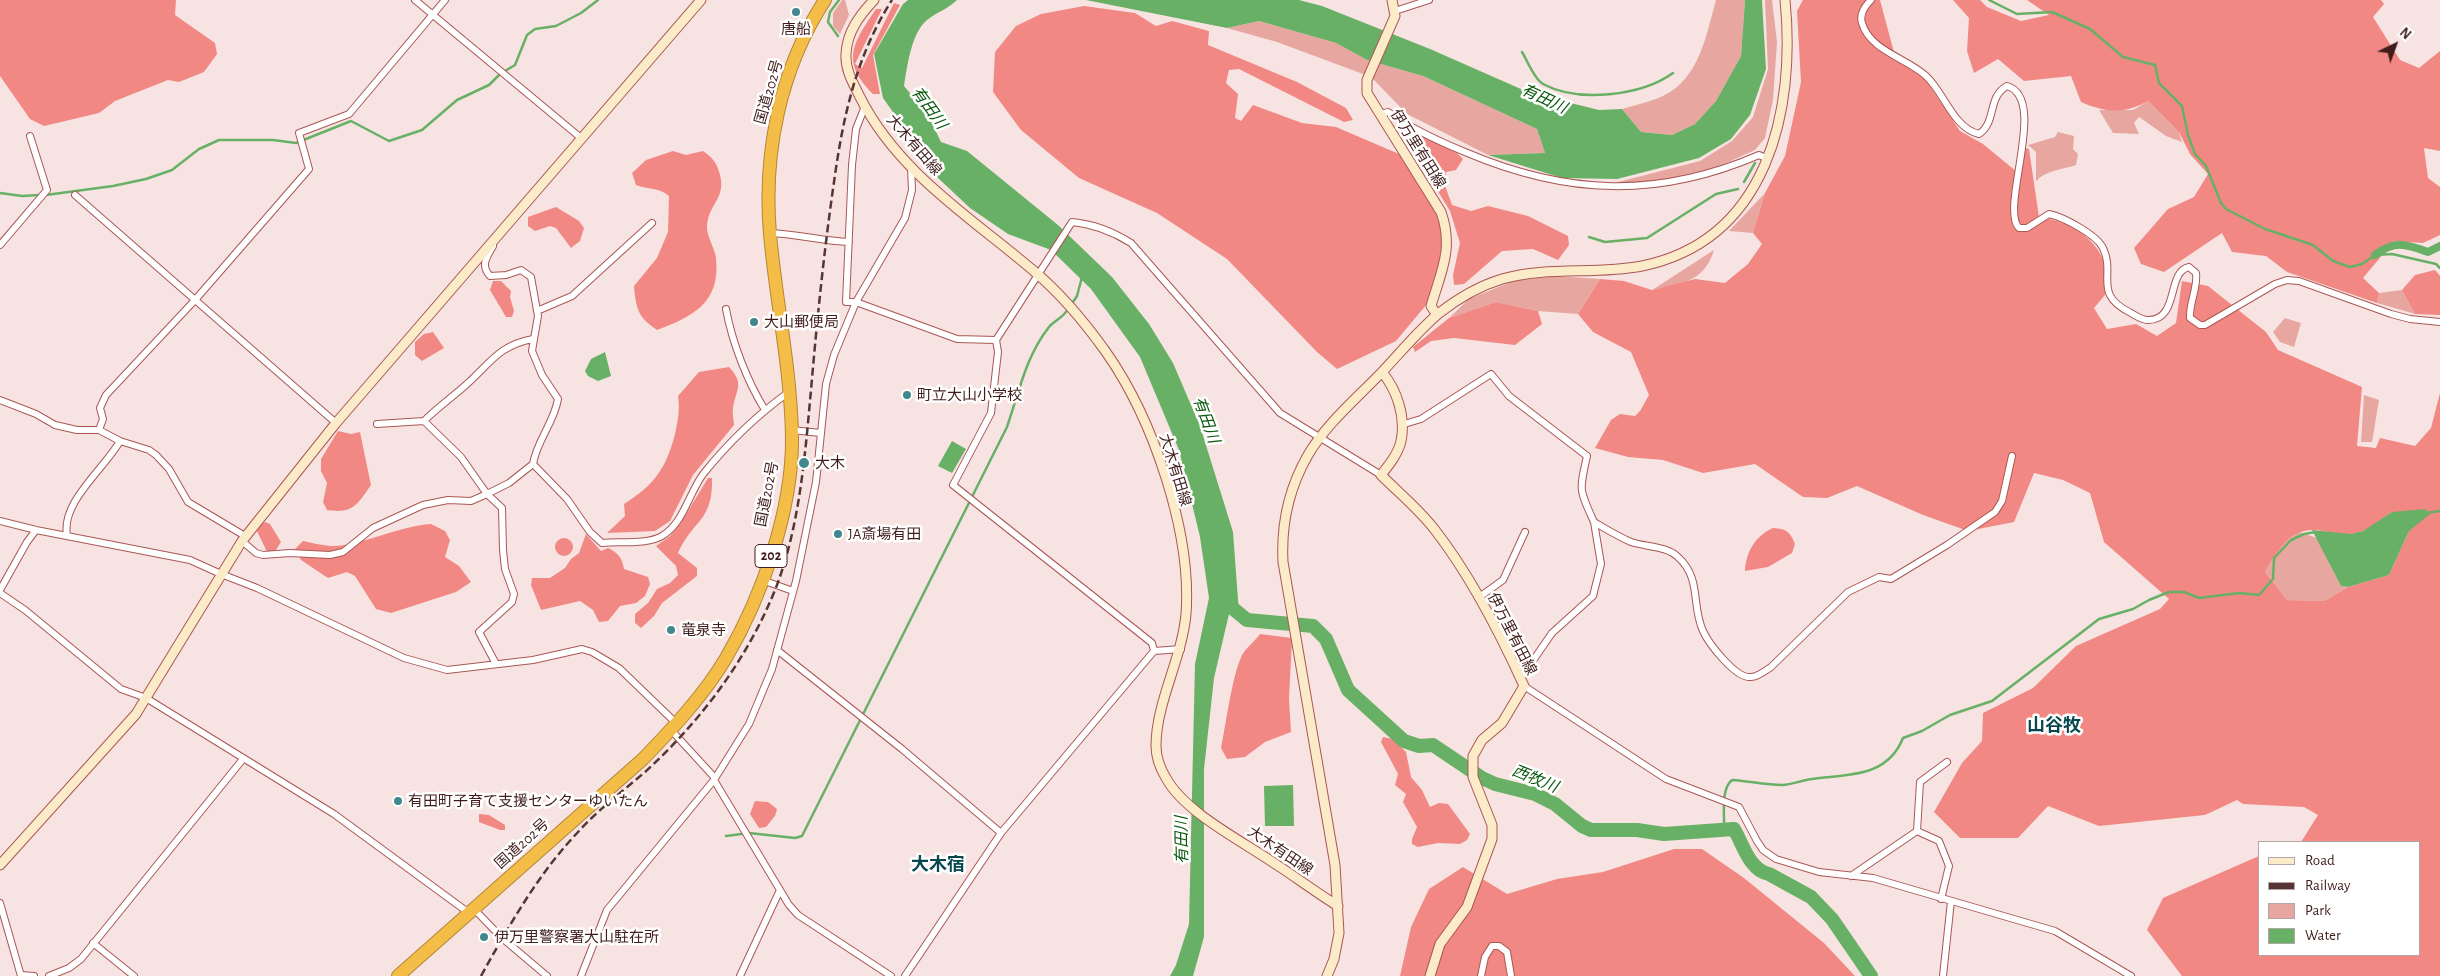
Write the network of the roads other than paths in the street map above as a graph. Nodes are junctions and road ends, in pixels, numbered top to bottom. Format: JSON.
{"nodes":[{"id":1,"x":415,"y":0,"type":"edge"},
{"id":2,"x":445,"y":0,"type":"edge"},
{"id":3,"x":701,"y":0,"type":"edge"},
{"id":4,"x":825,"y":0,"type":"edge"},
{"id":5,"x":874,"y":0,"type":"edge"},
{"id":6,"x":1392,"y":0,"type":"edge"},
{"id":7,"x":1429,"y":0,"type":"edge"},
{"id":8,"x":1785,"y":0,"type":"edge"},
{"id":9,"x":1872,"y":0,"type":"edge"},
{"id":10,"x":1395,"y":11,"type":"junction"},
{"id":11,"x":432,"y":15,"type":"junction"},
{"id":12,"x":865,"y":106,"type":"junction"},
{"id":13,"x":1381,"y":114,"type":"junction"},
{"id":14,"x":30,"y":136,"type":"dead end"},
{"id":15,"x":582,"y":138,"type":"junction"},
{"id":16,"x":1768,"y":158,"type":"junction"},
{"id":17,"x":912,"y":167,"type":"junction"},
{"id":18,"x":75,"y":195,"type":"dead end"},
{"id":19,"x":652,"y":223,"type":"dead end"},
{"id":20,"x":499,"y":233,"type":"junction"},
{"id":21,"x":770,"y":233,"type":"junction"},
{"id":22,"x":849,"y":242,"type":"junction"},
{"id":23,"x":0,"y":245,"type":"edge"},
{"id":24,"x":1037,"y":273,"type":"junction"},
{"id":25,"x":195,"y":300,"type":"junction"},
{"id":26,"x":856,"y":302,"type":"junction"},
{"id":27,"x":726,"y":309,"type":"dead end"},
{"id":28,"x":537,"y":310,"type":"junction"},
{"id":29,"x":1437,"y":315,"type":"junction"},
{"id":30,"x":2440,"y":322,"type":"edge"},
{"id":31,"x":533,"y":339,"type":"junction"},
{"id":32,"x":996,"y":340,"type":"junction"},
{"id":33,"x":1382,"y":372,"type":"junction"},
{"id":34,"x":789,"y":392,"type":"junction"},
{"id":35,"x":0,"y":400,"type":"edge"},
{"id":36,"x":765,"y":410,"type":"junction"},
{"id":37,"x":424,"y":421,"type":"junction"},
{"id":38,"x":336,"y":423,"type":"junction"},
{"id":39,"x":377,"y":424,"type":"dead end"},
{"id":40,"x":1401,"y":425,"type":"junction"},
{"id":41,"x":98,"y":430,"type":"junction"},
{"id":42,"x":792,"y":430,"type":"junction"},
{"id":43,"x":821,"y":433,"type":"junction"},
{"id":44,"x":1320,"y":438,"type":"junction"},
{"id":45,"x":120,"y":441,"type":"junction"},
{"id":46,"x":2012,"y":456,"type":"dead end"},
{"id":47,"x":532,"y":464,"type":"junction"},
{"id":48,"x":1381,"y":475,"type":"junction"},
{"id":49,"x":487,"y":494,"type":"junction"},
{"id":50,"x":0,"y":521,"type":"edge"},
{"id":51,"x":1594,"y":522,"type":"junction"},
{"id":52,"x":36,"y":530,"type":"junction"},
{"id":53,"x":1525,"y":532,"type":"dead end"},
{"id":54,"x":68,"y":535,"type":"junction"},
{"id":55,"x":244,"y":538,"type":"junction"},
{"id":56,"x":221,"y":574,"type":"junction"},
{"id":57,"x":762,"y":580,"type":"junction"},
{"id":58,"x":793,"y":591,"type":"junction"},
{"id":59,"x":0,"y":592,"type":"edge"},
{"id":60,"x":1478,"y":598,"type":"junction"},
{"id":61,"x":1181,"y":649,"type":"junction"},
{"id":62,"x":777,"y":650,"type":"junction"},
{"id":63,"x":1154,"y":651,"type":"junction"},
{"id":64,"x":496,"y":664,"type":"junction"},
{"id":65,"x":1522,"y":682,"type":"junction"},
{"id":66,"x":146,"y":698,"type":"junction"},
{"id":67,"x":674,"y":727,"type":"junction"},
{"id":68,"x":243,"y":758,"type":"junction"},
{"id":69,"x":1947,"y":762,"type":"dead end"},
{"id":70,"x":714,"y":779,"type":"junction"},
{"id":71,"x":1917,"y":831,"type":"junction"},
{"id":72,"x":1001,"y":833,"type":"junction"},
{"id":73,"x":0,"y":865,"type":"edge"},
{"id":74,"x":1851,"y":876,"type":"junction"},
{"id":75,"x":780,"y":890,"type":"junction"},
{"id":76,"x":1941,"y":898,"type":"junction"},
{"id":77,"x":1951,"y":901,"type":"junction"},
{"id":78,"x":0,"y":903,"type":"edge"},
{"id":79,"x":1338,"y":906,"type":"junction"},
{"id":80,"x":472,"y":911,"type":"junction"},
{"id":81,"x":93,"y":943,"type":"junction"},
{"id":82,"x":21,"y":975,"type":"edge"},
{"id":83,"x":34,"y":976,"type":"edge"},
{"id":84,"x":49,"y":976,"type":"edge"},
{"id":85,"x":134,"y":976,"type":"edge"},
{"id":86,"x":398,"y":976,"type":"edge"},
{"id":87,"x":547,"y":976,"type":"edge"},
{"id":88,"x":580,"y":976,"type":"edge"},
{"id":89,"x":740,"y":976,"type":"edge"},
{"id":90,"x":891,"y":976,"type":"edge"},
{"id":91,"x":905,"y":976,"type":"edge"},
{"id":92,"x":1327,"y":976,"type":"edge"},
{"id":93,"x":1430,"y":976,"type":"edge"},
{"id":94,"x":1482,"y":976,"type":"edge"},
{"id":95,"x":1512,"y":976,"type":"edge"},
{"id":96,"x":1943,"y":976,"type":"edge"},
{"id":97,"x":2131,"y":976,"type":"edge"}],
"edges":[{"from":1,"to":11,"type":"street"},
{"from":2,"to":11,"type":"street"},
{"from":3,"to":15,"type":"main road"},
{"from":4,"to":21,"type":"highway","name":"国道202号","number":"202"},
{"from":5,"to":12,"type":"main road","name":"大木有田線"},
{"from":6,"to":10,"type":"main road"},
{"from":7,"to":10,"type":"street"},
{"from":8,"to":16,"type":"main road"},
{"from":9,"to":30,"type":"street"},
{"from":10,"to":13,"type":"main road","name":"伊万里有田線"},
{"from":11,"to":15,"type":"street"},
{"from":11,"to":25,"type":"street"},
{"from":12,"to":17,"type":"main road","name":"大木有田線"},
{"from":12,"to":22,"type":"street"},
{"from":13,"to":16,"type":"street"},
{"from":13,"to":29,"type":"main road","name":"伊万里有田線"},
{"from":14,"to":23,"type":"street"},
{"from":15,"to":20,"type":"main road"},
{"from":16,"to":29,"type":"main road"},
{"from":17,"to":24,"type":"main road","name":"大木有田線"},
{"from":17,"to":26,"type":"street"},
{"from":18,"to":25,"type":"street"},
{"from":19,"to":28,"type":"street"},
{"from":20,"to":28,"type":"street"},
{"from":20,"to":38,"type":"main road"},
{"from":21,"to":22,"type":"street"},
{"from":21,"to":34,"type":"highway","name":"国道202号","number":"202"},
{"from":22,"to":26,"type":"street"},
{"from":24,"to":32,"type":"street"},
{"from":24,"to":44,"type":"street"},
{"from":24,"to":61,"type":"main road","name":"大木有田線"},
{"from":25,"to":38,"type":"street"},
{"from":25,"to":41,"type":"street"},
{"from":26,"to":32,"type":"street"},
{"from":26,"to":43,"type":"street"},
{"from":27,"to":36,"type":"street"},
{"from":28,"to":31,"type":"street"},
{"from":29,"to":33,"type":"main road"},
{"from":31,"to":37,"type":"street"},
{"from":31,"to":47,"type":"street"},
{"from":32,"to":63,"type":"street"},
{"from":33,"to":40,"type":"main road"},
{"from":33,"to":44,"type":"main road"},
{"from":34,"to":36,"type":"street"},
{"from":34,"to":42,"type":"highway","name":"国道202号","number":"202"},
{"from":35,"to":41,"type":"street"},
{"from":36,"to":47,"type":"street"},
{"from":37,"to":39,"type":"street"},
{"from":37,"to":49,"type":"street"},
{"from":38,"to":55,"type":"main road"},
{"from":40,"to":48,"type":"main road"},
{"from":40,"to":51,"type":"street"},
{"from":41,"to":45,"type":"street"},
{"from":42,"to":43,"type":"street"},
{"from":42,"to":57,"type":"highway","name":"国道202号","number":"202"},
{"from":43,"to":58,"type":"street"},
{"from":44,"to":48,"type":"street"},
{"from":44,"to":79,"type":"main road"},
{"from":45,"to":54,"type":"street"},
{"from":45,"to":55,"type":"street"},
{"from":46,"to":51,"type":"street"},
{"from":47,"to":49,"type":"street"},
{"from":48,"to":60,"type":"main road","name":"伊万里有田線"},
{"from":49,"to":55,"type":"street"},
{"from":49,"to":64,"type":"street"},
{"from":50,"to":52,"type":"street"},
{"from":51,"to":65,"type":"street"},
{"from":52,"to":54,"type":"street"},
{"from":52,"to":59,"type":"street"},
{"from":53,"to":60,"type":"street"},
{"from":54,"to":56,"type":"street"},
{"from":55,"to":56,"type":"main road"},
{"from":56,"to":64,"type":"street"},
{"from":56,"to":66,"type":"main road"},
{"from":57,"to":58,"type":"street"},
{"from":57,"to":67,"type":"highway","name":"国道202号","number":"202"},
{"from":58,"to":62,"type":"street"},
{"from":59,"to":66,"type":"street"},
{"from":60,"to":65,"type":"main road","name":"伊万里有田線"},
{"from":61,"to":63,"type":"street"},
{"from":61,"to":79,"type":"main road","name":"大木有田線"},
{"from":62,"to":70,"type":"street"},
{"from":62,"to":72,"type":"street"},
{"from":63,"to":72,"type":"street"},
{"from":64,"to":67,"type":"street"},
{"from":65,"to":74,"type":"street"},
{"from":65,"to":93,"type":"main road","name":"伊万里有田線"},
{"from":66,"to":68,"type":"street"},
{"from":66,"to":73,"type":"main road"},
{"from":67,"to":70,"type":"street"},
{"from":67,"to":80,"type":"highway","name":"国道202号","number":"202"},
{"from":68,"to":80,"type":"street"},
{"from":68,"to":81,"type":"street"},
{"from":69,"to":71,"type":"street"},
{"from":70,"to":75,"type":"street"},
{"from":70,"to":88,"type":"street"},
{"from":71,"to":74,"type":"street"},
{"from":71,"to":76,"type":"street"},
{"from":72,"to":91,"type":"street"},
{"from":74,"to":76,"type":"street"},
{"from":75,"to":89,"type":"street"},
{"from":75,"to":90,"type":"street"},
{"from":76,"to":77,"type":"street"},
{"from":77,"to":96,"type":"street"},
{"from":77,"to":97,"type":"street"},
{"from":78,"to":82,"type":"street"},
{"from":79,"to":92,"type":"main road"},
{"from":80,"to":86,"type":"highway","name":"国道202号","number":"202"},
{"from":80,"to":87,"type":"street"},
{"from":81,"to":84,"type":"street"},
{"from":81,"to":85,"type":"street"},
{"from":82,"to":83,"type":"street"},
{"from":94,"to":95,"type":"street"}]}
